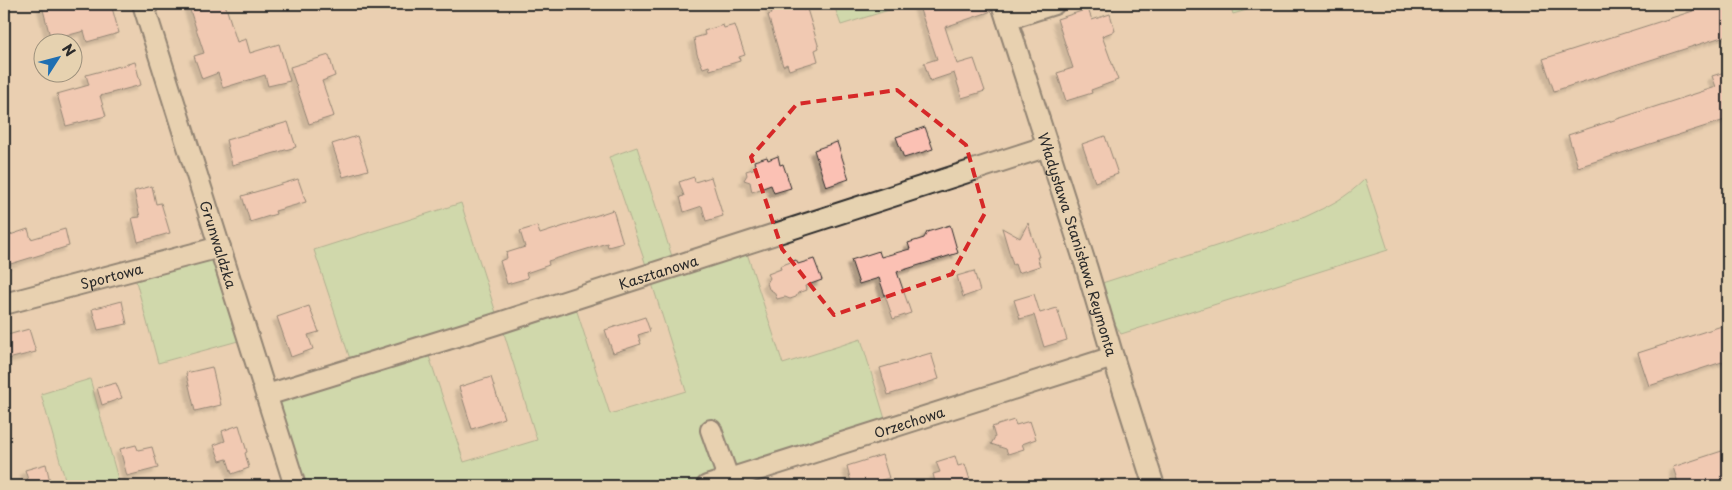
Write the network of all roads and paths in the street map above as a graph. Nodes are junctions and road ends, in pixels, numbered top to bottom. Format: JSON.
{"nodes":[{"id":1,"x":143,"y":4,"type":"edge"},
{"id":2,"x":1054,"y":4,"type":"edge"},
{"id":3,"x":1004,"y":11,"type":"edge"},
{"id":4,"x":1048,"y":146,"type":"junction"},
{"id":5,"x":220,"y":246,"type":"junction"},
{"id":6,"x":4,"y":304,"type":"edge"},
{"id":7,"x":1113,"y":357,"type":"junction"},
{"id":8,"x":267,"y":395,"type":"junction"},
{"id":9,"x":711,"y":430,"type":"dead end"},
{"id":10,"x":730,"y":483,"type":"edge"},
{"id":11,"x":295,"y":486,"type":"edge"},
{"id":12,"x":707,"y":486,"type":"edge"},
{"id":13,"x":1154,"y":486,"type":"edge"}],
"edges":[{"from":1,"to":5,"type":"street","name":"Grunwaldzka"},
{"from":2,"to":3,"type":"street"},
{"from":3,"to":4,"type":"street","name":"Władysława Stanisława Reymonta"},
{"from":4,"to":7,"type":"street","name":"Władysława Stanisława Reymonta"},
{"from":4,"to":8,"type":"street","name":"Kasztanowa"},
{"from":5,"to":6,"type":"street","name":"Sportowa"},
{"from":5,"to":8,"type":"street","name":"Grunwaldzka"},
{"from":7,"to":10,"type":"street","name":"Orzechowa"},
{"from":7,"to":13,"type":"street","name":"Władysława Stanisława Reymonta"},
{"from":8,"to":11,"type":"street","name":"Grunwaldzka"},
{"from":9,"to":10,"type":"street"},
{"from":10,"to":12,"type":"street","name":"Orzechowa"}]}
